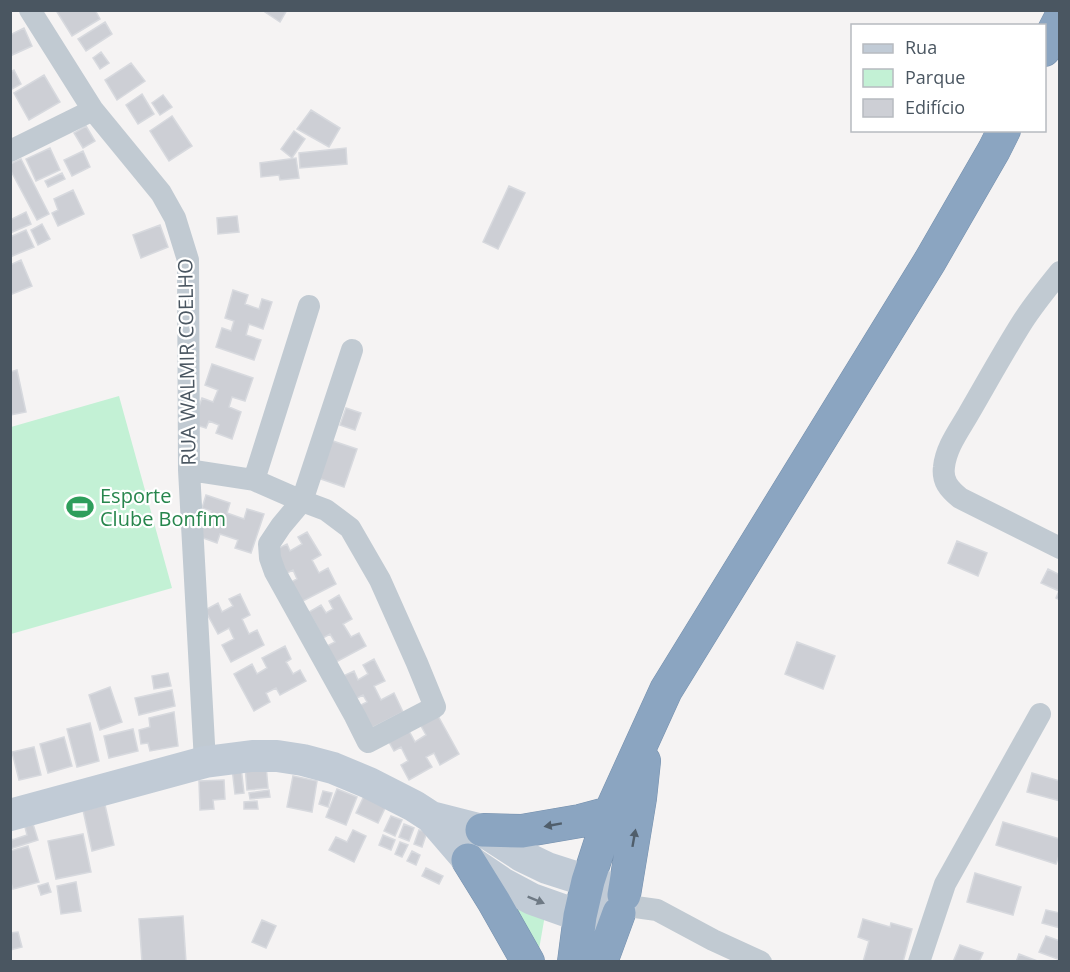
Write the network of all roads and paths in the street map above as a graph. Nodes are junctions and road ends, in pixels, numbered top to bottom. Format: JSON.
{"nodes":[{"id":1,"x":30,"y":10,"type":"edge"},
{"id":2,"x":93,"y":110,"type":"junction"},
{"id":3,"x":1003,"y":132,"type":"edge"},
{"id":4,"x":10,"y":151,"type":"edge"},
{"id":5,"x":1059,"y":272,"type":"edge"},
{"id":6,"x":309,"y":306,"type":"dead end"},
{"id":7,"x":352,"y":350,"type":"dead end"},
{"id":8,"x":189,"y":470,"type":"junction"},
{"id":9,"x":254,"y":480,"type":"junction"},
{"id":10,"x":302,"y":501,"type":"junction"},
{"id":11,"x":1059,"y":548,"type":"edge"},
{"id":12,"x":1040,"y":714,"type":"dead end"},
{"id":13,"x":645,"y":735,"type":"junction"},
{"id":14,"x":205,"y":762,"type":"junction"},
{"id":15,"x":610,"y":813,"type":"junction"},
{"id":16,"x":10,"y":815,"type":"edge"},
{"id":17,"x":431,"y":817,"type":"junction"},
{"id":18,"x":482,"y":830,"type":"junction"},
{"id":19,"x":468,"y":860,"type":"junction"},
{"id":20,"x":588,"y":881,"type":"junction"},
{"id":21,"x":621,"y":904,"type":"junction"},
{"id":22,"x":580,"y":916,"type":"junction"},
{"id":23,"x":528,"y":962,"type":"edge"},
{"id":24,"x":574,"y":962,"type":"edge"},
{"id":25,"x":601,"y":962,"type":"edge"},
{"id":26,"x":761,"y":962,"type":"edge"},
{"id":27,"x":919,"y":962,"type":"edge"}],
"edges":[{"from":1,"to":2,"type":"street","name":"RUA WALMIR COELHO"},
{"from":2,"to":4,"type":"street"},
{"from":2,"to":8,"type":"street","name":"RUA WALMIR COELHO"},
{"from":3,"to":13,"type":"highway"},
{"from":5,"to":11,"type":"street"},
{"from":6,"to":9,"type":"street"},
{"from":7,"to":10,"type":"street"},
{"from":8,"to":9,"type":"street"},
{"from":8,"to":14,"type":"street","name":"RUA WALMIR COELHO"},
{"from":9,"to":10,"type":"street"},
{"from":10,"to":10,"type":"street"},
{"from":12,"to":27,"type":"street"},
{"from":13,"to":15,"type":"highway"},
{"from":21,"to":13,"type":"highway","one_way":true},
{"from":14,"to":16,"type":"main road"},
{"from":14,"to":17,"type":"main road"},
{"from":15,"to":18,"type":"highway","one_way":true},
{"from":15,"to":20,"type":"highway"},
{"from":17,"to":18,"type":"main road"},
{"from":17,"to":19,"type":"main road"},
{"from":18,"to":20,"type":"main road"},
{"from":19,"to":22,"type":"main road","one_way":true},
{"from":19,"to":23,"type":"highway"},
{"from":20,"to":21,"type":"main road"},
{"from":20,"to":22,"type":"highway"},
{"from":21,"to":22,"type":"main road"},
{"from":21,"to":25,"type":"highway"},
{"from":21,"to":26,"type":"street"},
{"from":22,"to":24,"type":"highway"}]}
